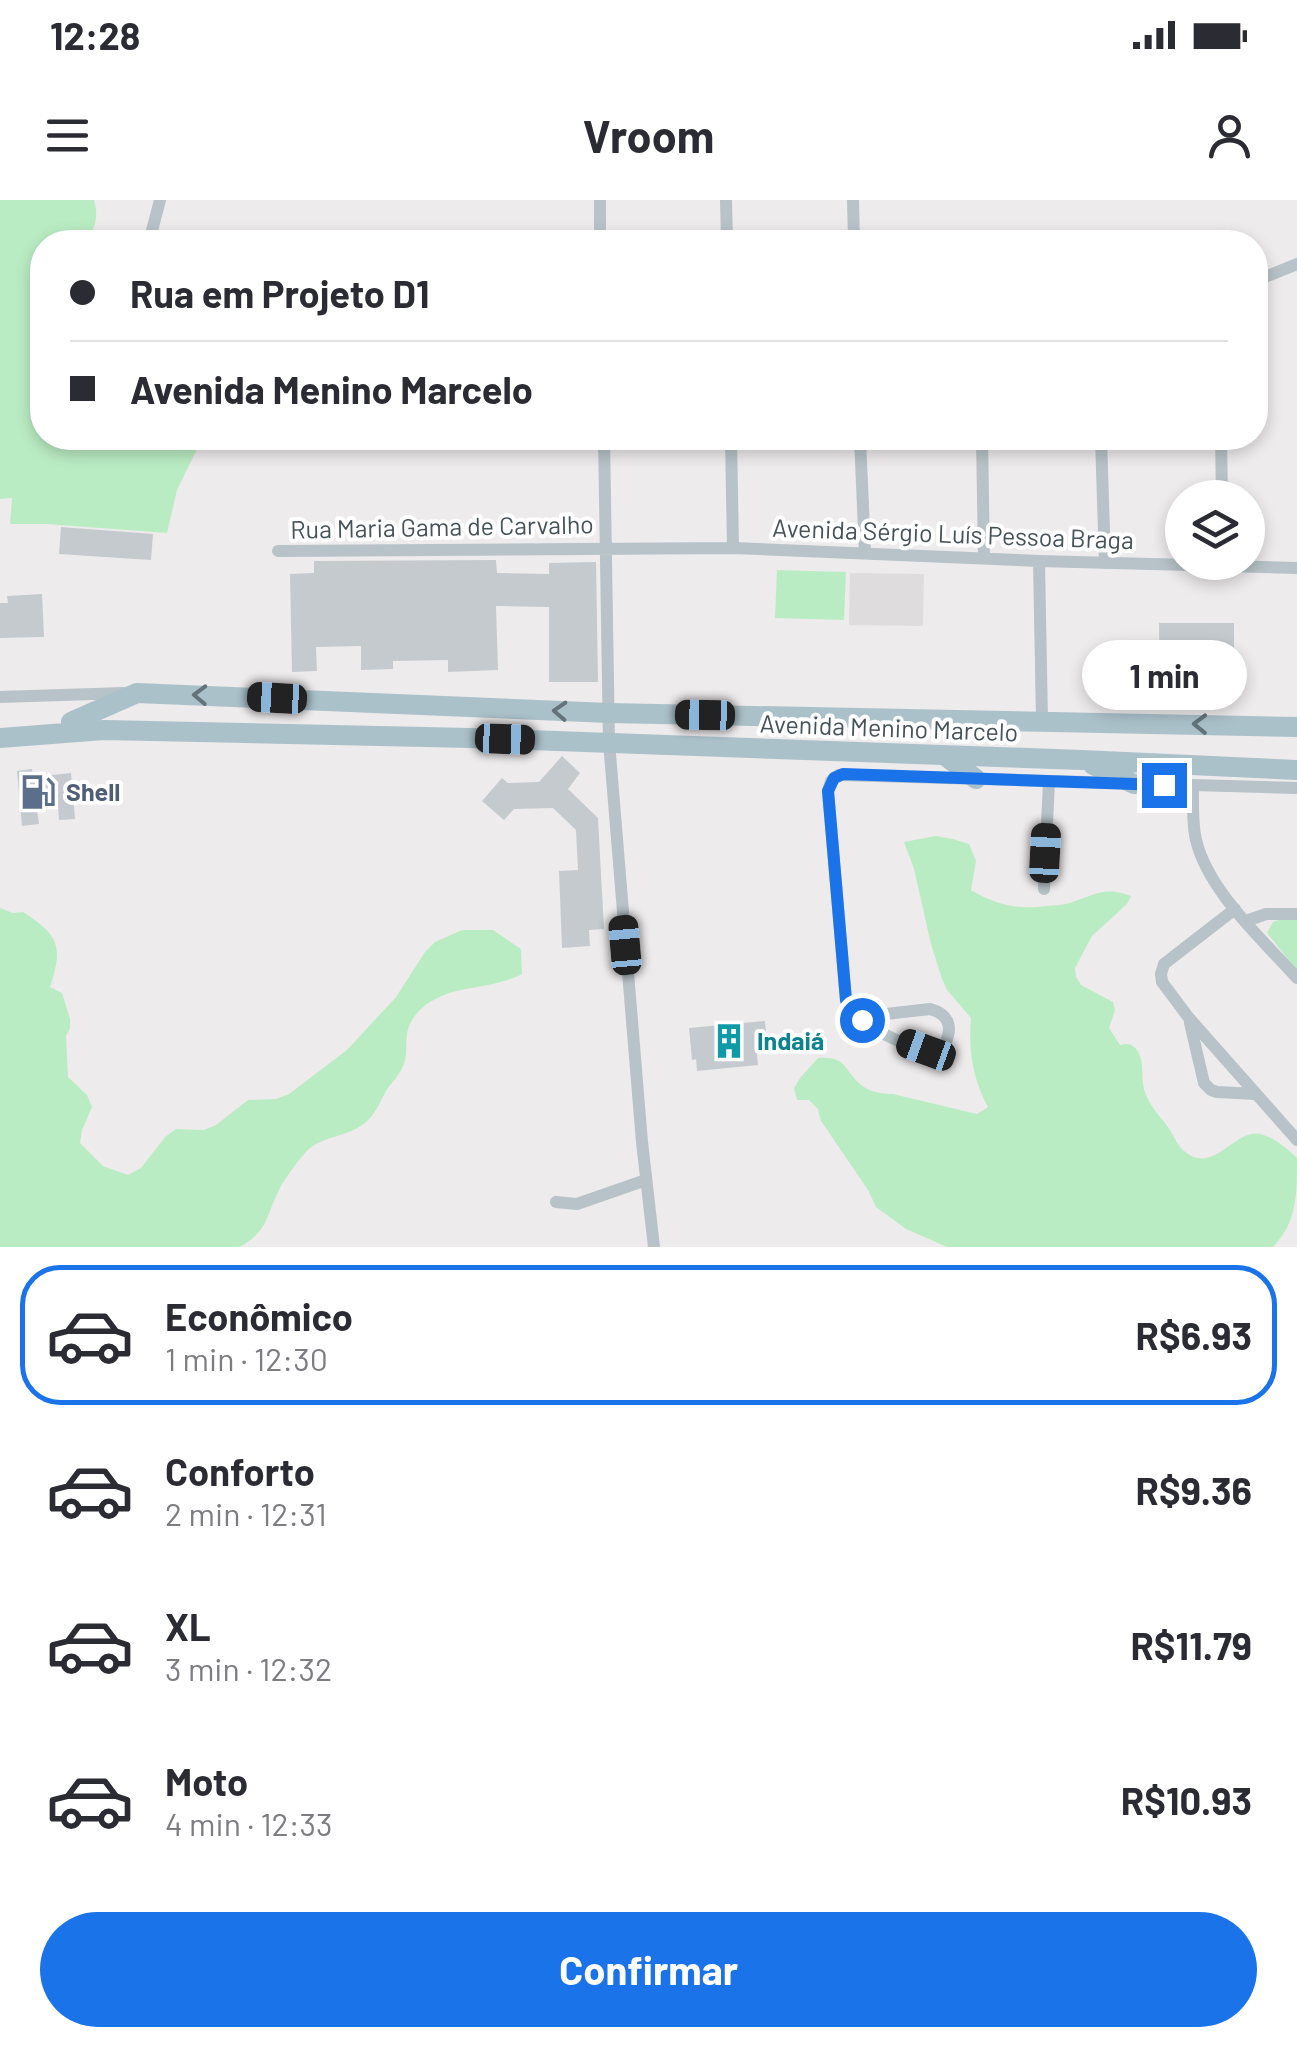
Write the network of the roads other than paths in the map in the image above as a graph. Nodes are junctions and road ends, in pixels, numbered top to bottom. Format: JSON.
{"nodes":[{"id":1,"x":160,"y":200,"type":"edge"},
{"id":2,"x":600,"y":200,"type":"edge"},
{"id":3,"x":726,"y":200,"type":"edge"},
{"id":4,"x":853,"y":200,"type":"edge"},
{"id":5,"x":152,"y":230,"type":"edge"},
{"id":6,"x":600,"y":230,"type":"edge"},
{"id":7,"x":726,"y":230,"type":"edge"},
{"id":8,"x":854,"y":230,"type":"edge"},
{"id":9,"x":1297,"y":264,"type":"edge"},
{"id":10,"x":1268,"y":276,"type":"edge"},
{"id":11,"x":604,"y":450,"type":"edge"},
{"id":12,"x":731,"y":450,"type":"edge"},
{"id":13,"x":861,"y":450,"type":"edge"},
{"id":14,"x":982,"y":450,"type":"edge"},
{"id":15,"x":1102,"y":450,"type":"edge"},
{"id":16,"x":1222,"y":450,"type":"edge"},
{"id":17,"x":1222,"y":480,"type":"edge"},
{"id":18,"x":607,"y":547,"type":"junction"},
{"id":19,"x":733,"y":548,"type":"junction"},
{"id":20,"x":278,"y":551,"type":"dead end"},
{"id":21,"x":865,"y":554,"type":"junction"},
{"id":22,"x":984,"y":558,"type":"junction"},
{"id":23,"x":1039,"y":561,"type":"junction"},
{"id":24,"x":1105,"y":563,"type":"junction"},
{"id":25,"x":1165,"y":564,"type":"edge"},
{"id":26,"x":1265,"y":566,"type":"edge"},
{"id":27,"x":1297,"y":568,"type":"edge"},
{"id":28,"x":136,"y":693,"type":"junction"},
{"id":29,"x":0,"y":697,"type":"edge"},
{"id":30,"x":445,"y":706,"type":"junction"},
{"id":31,"x":1042,"y":721,"type":"junction"},
{"id":32,"x":71,"y":722,"type":"junction"},
{"id":33,"x":0,"y":726,"type":"edge"},
{"id":34,"x":1297,"y":727,"type":"edge"},
{"id":35,"x":500,"y":729,"type":"junction"},
{"id":36,"x":609,"y":729,"type":"junction"},
{"id":37,"x":0,"y":738,"type":"edge"},
{"id":38,"x":944,"y":755,"type":"junction"},
{"id":39,"x":1297,"y":756,"type":"edge"},
{"id":40,"x":1082,"y":760,"type":"junction"},
{"id":41,"x":1297,"y":770,"type":"edge"},
{"id":42,"x":976,"y":779,"type":"junction"},
{"id":43,"x":1049,"y":781,"type":"junction"},
{"id":44,"x":1134,"y":784,"type":"junction"},
{"id":45,"x":1193,"y":786,"type":"junction"},
{"id":46,"x":1297,"y":788,"type":"edge"},
{"id":47,"x":1044,"y":888,"type":"dead end"},
{"id":48,"x":1235,"y":909,"type":"junction"},
{"id":49,"x":1297,"y":914,"type":"edge"},
{"id":50,"x":1246,"y":922,"type":"junction"},
{"id":51,"x":1297,"y":978,"type":"edge"},
{"id":52,"x":1190,"y":1018,"type":"junction"},
{"id":53,"x":867,"y":1022,"type":"junction"},
{"id":54,"x":1256,"y":1094,"type":"junction"},
{"id":55,"x":1297,"y":1140,"type":"edge"},
{"id":56,"x":646,"y":1180,"type":"junction"},
{"id":57,"x":556,"y":1202,"type":"dead end"},
{"id":58,"x":654,"y":1247,"type":"edge"}],
"edges":[{"from":1,"to":5,"type":"street"},
{"from":2,"to":6,"type":"street"},
{"from":3,"to":7,"type":"street"},
{"from":4,"to":8,"type":"street"},
{"from":9,"to":10,"type":"street"},
{"from":11,"to":18,"type":"street"},
{"from":12,"to":19,"type":"street"},
{"from":13,"to":21,"type":"street"},
{"from":14,"to":22,"type":"street"},
{"from":15,"to":24,"type":"street"},
{"from":16,"to":17,"type":"street"},
{"from":18,"to":19,"type":"street","name":"Avenida Sérgio Luís Pessoa Braga"},
{"from":18,"to":20,"type":"street","name":"Rua Maria Gama de Carvalho"},
{"from":18,"to":36,"type":"street"},
{"from":19,"to":21,"type":"street","name":"Avenida Sérgio Luís Pessoa Braga"},
{"from":21,"to":22,"type":"street","name":"Avenida Sérgio Luís Pessoa Braga"},
{"from":22,"to":23,"type":"street","name":"Avenida Sérgio Luís Pessoa Braga"},
{"from":23,"to":24,"type":"street","name":"Avenida Sérgio Luís Pessoa Braga"},
{"from":23,"to":31,"type":"street"},
{"from":24,"to":25,"type":"street","name":"Avenida Sérgio Luís Pessoa Braga"},
{"from":26,"to":27,"type":"street","name":"Avenida Sérgio Luís Pessoa Braga"},
{"from":28,"to":29,"type":"street"},
{"from":30,"to":28,"type":"main road","one_way":true},
{"from":28,"to":32,"type":"main road"},
{"from":30,"to":35,"type":"main road"},
{"from":36,"to":30,"type":"main road","one_way":true},
{"from":34,"to":31,"type":"main road","one_way":true},
{"from":31,"to":36,"type":"main road"},
{"from":32,"to":33,"type":"main road","name":"Avenida Menino Marcelo"},
{"from":32,"to":35,"type":"main road","name":"Avenida Menino Marcelo"},
{"from":35,"to":36,"type":"main road","name":"Avenida Menino Marcelo"},
{"from":36,"to":37,"type":"main road","name":"Avenida Menino Marcelo"},
{"from":36,"to":38,"type":"main road","name":"Avenida Menino Marcelo"},
{"from":36,"to":39,"type":"main road","name":"Avenida Menino Marcelo"},
{"from":36,"to":56,"type":"street"},
{"from":38,"to":40,"type":"main road","name":"Avenida Menino Marcelo"},
{"from":38,"to":42,"type":"main road"},
{"from":40,"to":41,"type":"main road","name":"Avenida Menino Marcelo"},
{"from":40,"to":44,"type":"main road"},
{"from":42,"to":43,"type":"street","name":"Avenida Menino Marcelo"},
{"from":42,"to":53,"type":"street","name":"Avenida Menino Marcelo"},
{"from":43,"to":44,"type":"street","name":"Avenida Menino Marcelo"},
{"from":43,"to":47,"type":"street"},
{"from":44,"to":45,"type":"street","name":"Avenida Menino Marcelo"},
{"from":45,"to":46,"type":"street","name":"Avenida Menino Marcelo"},
{"from":45,"to":48,"type":"street"},
{"from":48,"to":50,"type":"street"},
{"from":48,"to":52,"type":"street"},
{"from":49,"to":50,"type":"street"},
{"from":50,"to":51,"type":"street"},
{"from":52,"to":54,"type":"street"},
{"from":52,"to":54,"type":"street"},
{"from":53,"to":53,"type":"street"},
{"from":54,"to":55,"type":"street"},
{"from":56,"to":57,"type":"street"},
{"from":56,"to":58,"type":"street"}]}
